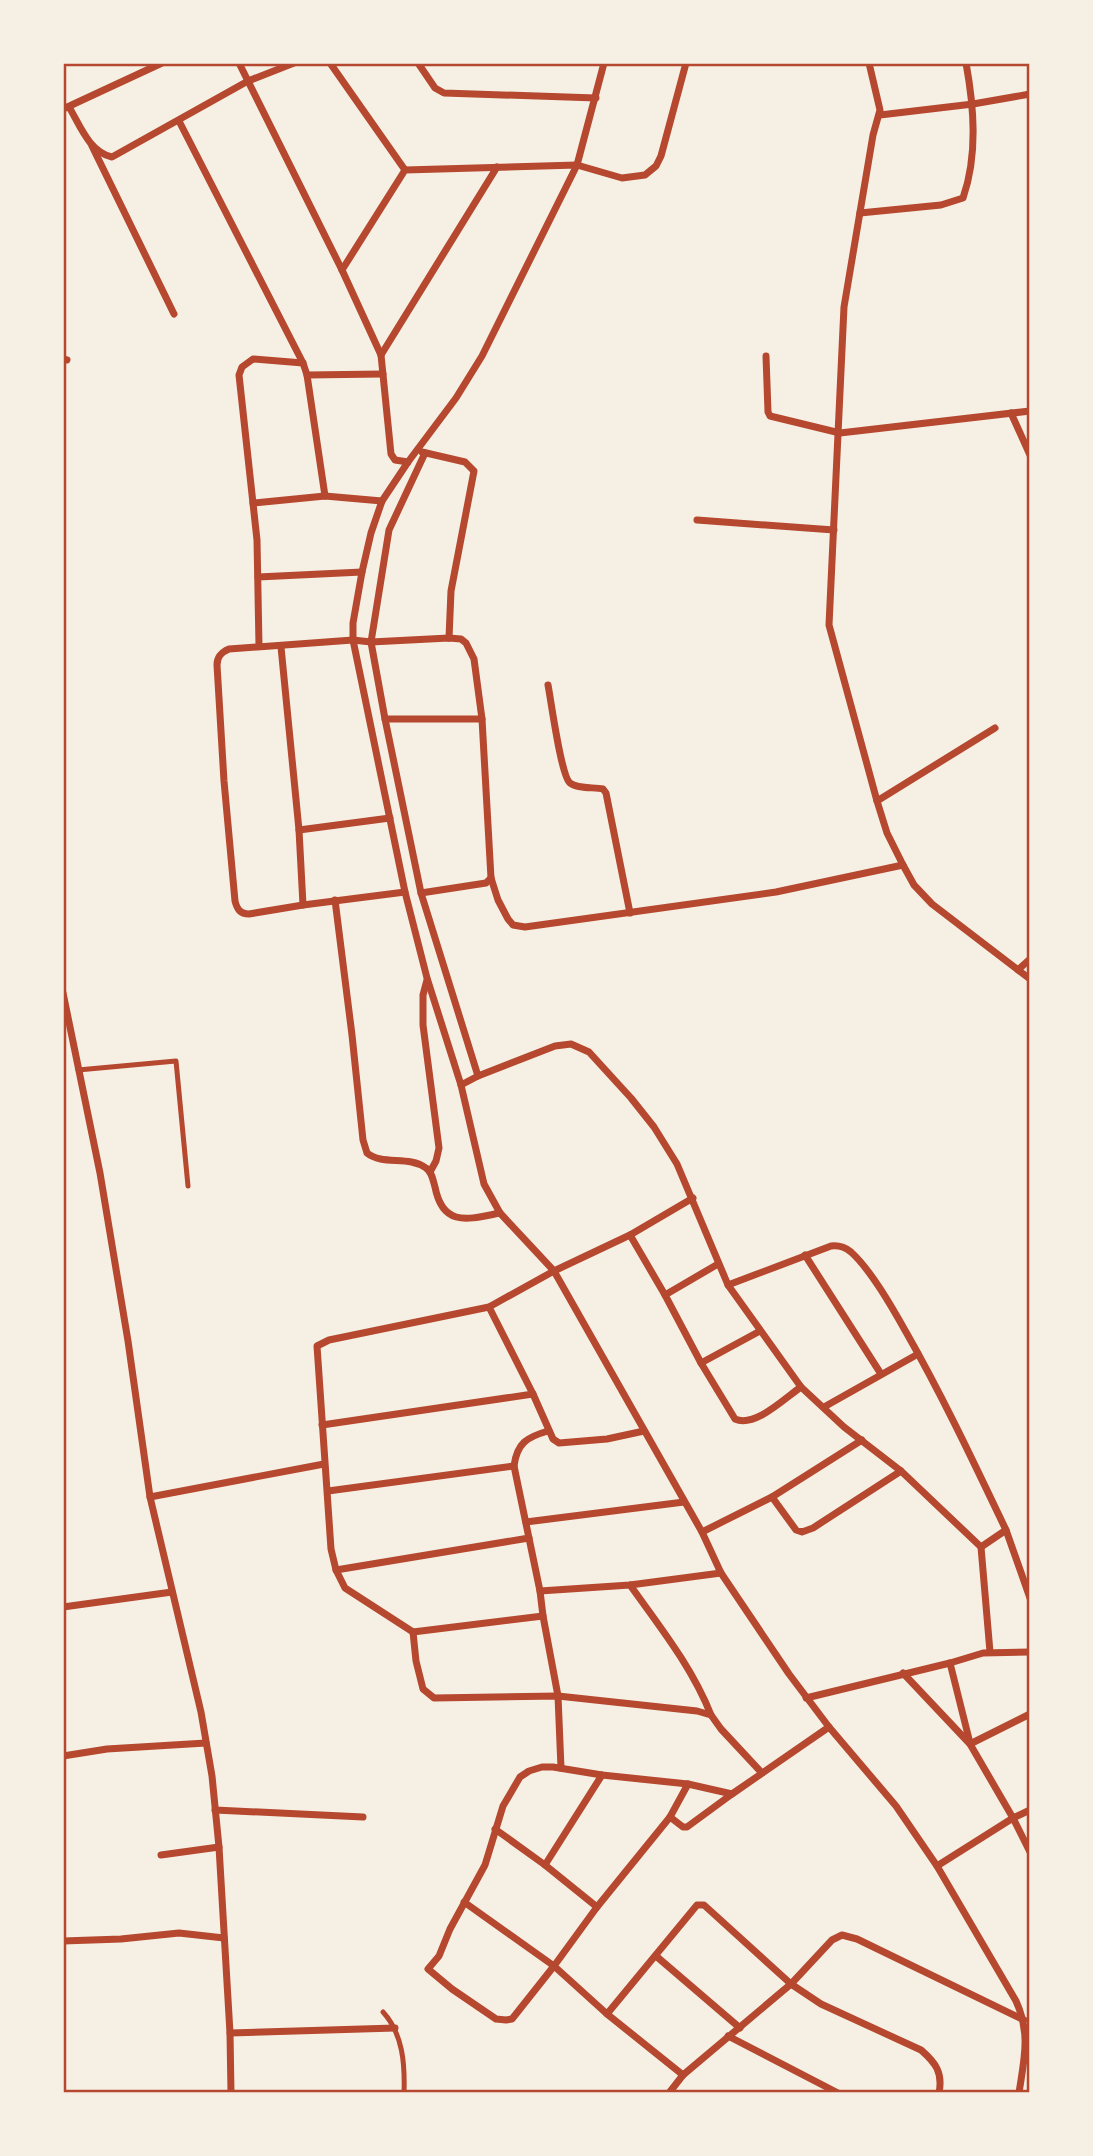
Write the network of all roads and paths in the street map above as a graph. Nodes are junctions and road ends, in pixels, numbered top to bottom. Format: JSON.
{"nodes":[{"id":1,"x":162,"y":63,"type":"edge"},
{"id":2,"x":239,"y":63,"type":"edge"},
{"id":3,"x":294,"y":63,"type":"edge"},
{"id":4,"x":330,"y":63,"type":"edge"},
{"id":5,"x":418,"y":63,"type":"edge"},
{"id":6,"x":604,"y":63,"type":"edge"},
{"id":7,"x":686,"y":63,"type":"edge"},
{"id":8,"x":869,"y":63,"type":"edge"},
{"id":9,"x":966,"y":63,"type":"edge"},
{"id":10,"x":248,"y":81,"type":"junction"},
{"id":11,"x":1030,"y":94,"type":"edge"},
{"id":12,"x":596,"y":98,"type":"junction"},
{"id":13,"x":973,"y":104,"type":"junction"},
{"id":14,"x":66,"y":108,"type":"edge"},
{"id":15,"x":880,"y":115,"type":"junction"},
{"id":16,"x":179,"y":121,"type":"junction"},
{"id":17,"x":92,"y":146,"type":"junction"},
{"id":18,"x":578,"y":165,"type":"junction"},
{"id":19,"x":497,"y":167,"type":"junction"},
{"id":20,"x":405,"y":170,"type":"junction"},
{"id":21,"x":860,"y":213,"type":"junction"},
{"id":22,"x":342,"y":270,"type":"junction"},
{"id":23,"x":174,"y":314,"type":"dead end"},
{"id":24,"x":381,"y":355,"type":"junction"},
{"id":25,"x":766,"y":356,"type":"dead end"},
{"id":26,"x":303,"y":363,"type":"junction"},
{"id":27,"x":383,"y":374,"type":"junction"},
{"id":28,"x":307,"y":375,"type":"junction"},
{"id":29,"x":1030,"y":411,"type":"edge"},
{"id":30,"x":1011,"y":413,"type":"junction"},
{"id":31,"x":840,"y":433,"type":"junction"},
{"id":32,"x":421,"y":452,"type":"junction"},
{"id":33,"x":1030,"y":455,"type":"edge"},
{"id":34,"x":408,"y":462,"type":"junction"},
{"id":35,"x":325,"y":496,"type":"junction"},
{"id":36,"x":382,"y":501,"type":"junction"},
{"id":37,"x":253,"y":503,"type":"junction"},
{"id":38,"x":697,"y":520,"type":"dead end"},
{"id":39,"x":834,"y":530,"type":"junction"},
{"id":40,"x":362,"y":572,"type":"junction"},
{"id":41,"x":258,"y":577,"type":"junction"},
{"id":42,"x":449,"y":638,"type":"junction"},
{"id":43,"x":353,"y":640,"type":"junction"},
{"id":44,"x":371,"y":642,"type":"junction"},
{"id":45,"x":259,"y":646,"type":"junction"},
{"id":46,"x":281,"y":647,"type":"junction"},
{"id":47,"x":548,"y":685,"type":"dead end"},
{"id":48,"x":385,"y":719,"type":"junction"},
{"id":49,"x":482,"y":719,"type":"junction"},
{"id":50,"x":995,"y":728,"type":"dead end"},
{"id":51,"x":400,"y":790,"type":"junction"},
{"id":52,"x":385,"y":793,"type":"junction"},
{"id":53,"x":877,"y":802,"type":"junction"},
{"id":54,"x":390,"y":818,"type":"junction"},
{"id":55,"x":299,"y":830,"type":"junction"},
{"id":56,"x":903,"y":865,"type":"junction"},
{"id":57,"x":491,"y":878,"type":"junction"},
{"id":58,"x":405,"y":892,"type":"junction"},
{"id":59,"x":421,"y":893,"type":"junction"},
{"id":60,"x":335,"y":900,"type":"junction"},
{"id":61,"x":303,"y":905,"type":"junction"},
{"id":62,"x":630,"y":913,"type":"junction"},
{"id":63,"x":1030,"y":959,"type":"edge"},
{"id":64,"x":1018,"y":970,"type":"junction"},
{"id":65,"x":427,"y":978,"type":"junction"},
{"id":66,"x":1030,"y":979,"type":"edge"},
{"id":67,"x":63,"y":993,"type":"edge"},
{"id":68,"x":78,"y":1070,"type":"junction"},
{"id":69,"x":478,"y":1076,"type":"junction"},
{"id":70,"x":461,"y":1085,"type":"junction"},
{"id":71,"x":430,"y":1172,"type":"junction"},
{"id":72,"x":188,"y":1185,"type":"dead end"},
{"id":73,"x":692,"y":1198,"type":"junction"},
{"id":74,"x":500,"y":1213,"type":"junction"},
{"id":75,"x":630,"y":1235,"type":"junction"},
{"id":76,"x":805,"y":1255,"type":"junction"},
{"id":77,"x":718,"y":1264,"type":"junction"},
{"id":78,"x":554,"y":1270,"type":"junction"},
{"id":79,"x":728,"y":1285,"type":"junction"},
{"id":80,"x":665,"y":1295,"type":"junction"},
{"id":81,"x":489,"y":1307,"type":"junction"},
{"id":82,"x":760,"y":1331,"type":"junction"},
{"id":83,"x":918,"y":1354,"type":"junction"},
{"id":84,"x":701,"y":1363,"type":"junction"},
{"id":85,"x":881,"y":1374,"type":"junction"},
{"id":86,"x":801,"y":1387,"type":"junction"},
{"id":87,"x":533,"y":1394,"type":"junction"},
{"id":88,"x":824,"y":1406,"type":"junction"},
{"id":89,"x":322,"y":1425,"type":"junction"},
{"id":90,"x":548,"y":1431,"type":"junction"},
{"id":91,"x":645,"y":1431,"type":"junction"},
{"id":92,"x":862,"y":1440,"type":"junction"},
{"id":93,"x":324,"y":1464,"type":"junction"},
{"id":94,"x":514,"y":1466,"type":"junction"},
{"id":95,"x":901,"y":1471,"type":"junction"},
{"id":96,"x":328,"y":1491,"type":"junction"},
{"id":97,"x":150,"y":1497,"type":"junction"},
{"id":98,"x":772,"y":1497,"type":"junction"},
{"id":99,"x":684,"y":1502,"type":"junction"},
{"id":100,"x":526,"y":1522,"type":"junction"},
{"id":101,"x":1006,"y":1530,"type":"junction"},
{"id":102,"x":702,"y":1532,"type":"junction"},
{"id":103,"x":529,"y":1538,"type":"junction"},
{"id":104,"x":981,"y":1547,"type":"junction"},
{"id":105,"x":335,"y":1570,"type":"junction"},
{"id":106,"x":721,"y":1573,"type":"junction"},
{"id":107,"x":630,"y":1586,"type":"junction"},
{"id":108,"x":540,"y":1591,"type":"junction"},
{"id":109,"x":172,"y":1592,"type":"junction"},
{"id":110,"x":1030,"y":1598,"type":"edge"},
{"id":111,"x":63,"y":1607,"type":"edge"},
{"id":112,"x":543,"y":1616,"type":"junction"},
{"id":113,"x":413,"y":1632,"type":"junction"},
{"id":114,"x":990,"y":1652,"type":"junction"},
{"id":115,"x":1030,"y":1652,"type":"edge"},
{"id":116,"x":950,"y":1663,"type":"junction"},
{"id":117,"x":903,"y":1673,"type":"junction"},
{"id":118,"x":558,"y":1696,"type":"junction"},
{"id":119,"x":806,"y":1698,"type":"junction"},
{"id":120,"x":1030,"y":1714,"type":"edge"},
{"id":121,"x":711,"y":1715,"type":"junction"},
{"id":122,"x":829,"y":1727,"type":"junction"},
{"id":123,"x":206,"y":1743,"type":"junction"},
{"id":124,"x":970,"y":1744,"type":"junction"},
{"id":125,"x":63,"y":1756,"type":"edge"},
{"id":126,"x":561,"y":1768,"type":"junction"},
{"id":127,"x":762,"y":1773,"type":"junction"},
{"id":128,"x":602,"y":1775,"type":"junction"},
{"id":129,"x":688,"y":1784,"type":"junction"},
{"id":130,"x":732,"y":1794,"type":"junction"},
{"id":131,"x":215,"y":1810,"type":"junction"},
{"id":132,"x":1030,"y":1810,"type":"edge"},
{"id":133,"x":363,"y":1817,"type":"dead end"},
{"id":134,"x":670,"y":1817,"type":"junction"},
{"id":135,"x":1013,"y":1818,"type":"junction"},
{"id":136,"x":495,"y":1829,"type":"junction"},
{"id":137,"x":219,"y":1847,"type":"junction"},
{"id":138,"x":1030,"y":1852,"type":"edge"},
{"id":139,"x":161,"y":1855,"type":"dead end"},
{"id":140,"x":545,"y":1865,"type":"junction"},
{"id":141,"x":936,"y":1866,"type":"junction"},
{"id":142,"x":464,"y":1902,"type":"junction"},
{"id":143,"x":597,"y":1908,"type":"junction"},
{"id":144,"x":224,"y":1938,"type":"junction"},
{"id":145,"x":63,"y":1941,"type":"edge"},
{"id":146,"x":656,"y":1956,"type":"junction"},
{"id":147,"x":554,"y":1966,"type":"junction"},
{"id":148,"x":791,"y":1984,"type":"junction"},
{"id":149,"x":383,"y":2012,"type":"dead end"},
{"id":150,"x":607,"y":2014,"type":"junction"},
{"id":151,"x":1024,"y":2020,"type":"junction"},
{"id":152,"x":396,"y":2028,"type":"junction"},
{"id":153,"x":740,"y":2028,"type":"junction"},
{"id":154,"x":230,"y":2033,"type":"junction"},
{"id":155,"x":728,"y":2036,"type":"junction"},
{"id":156,"x":683,"y":2075,"type":"junction"},
{"id":157,"x":231,"y":2093,"type":"edge"},
{"id":158,"x":404,"y":2093,"type":"edge"},
{"id":159,"x":669,"y":2093,"type":"edge"},
{"id":160,"x":838,"y":2093,"type":"edge"},
{"id":161,"x":939,"y":2093,"type":"edge"},
{"id":162,"x":1019,"y":2093,"type":"edge"}],
"edges":[{"from":1,"to":14,"type":"street"},
{"from":2,"to":10,"type":"street"},
{"from":3,"to":10,"type":"street"},
{"from":4,"to":20,"type":"street"},
{"from":5,"to":12,"type":"street"},
{"from":6,"to":12,"type":"street"},
{"from":7,"to":18,"type":"street"},
{"from":8,"to":15,"type":"street"},
{"from":9,"to":13,"type":"street"},
{"from":10,"to":16,"type":"street"},
{"from":10,"to":22,"type":"street"},
{"from":11,"to":13,"type":"street"},
{"from":12,"to":18,"type":"street"},
{"from":13,"to":15,"type":"street"},
{"from":13,"to":21,"type":"street"},
{"from":14,"to":17,"type":"street"},
{"from":15,"to":21,"type":"street"},
{"from":16,"to":17,"type":"street"},
{"from":16,"to":26,"type":"street"},
{"from":17,"to":23,"type":"street"},
{"from":18,"to":19,"type":"street"},
{"from":18,"to":32,"type":"street"},
{"from":19,"to":20,"type":"street"},
{"from":19,"to":24,"type":"street"},
{"from":20,"to":22,"type":"street"},
{"from":21,"to":31,"type":"street"},
{"from":22,"to":24,"type":"street"},
{"from":24,"to":27,"type":"street"},
{"from":25,"to":31,"type":"street"},
{"from":26,"to":28,"type":"street"},
{"from":26,"to":37,"type":"street"},
{"from":27,"to":28,"type":"street"},
{"from":27,"to":34,"type":"street"},
{"from":28,"to":35,"type":"street"},
{"from":29,"to":30,"type":"street"},
{"from":30,"to":31,"type":"street"},
{"from":30,"to":33,"type":"street"},
{"from":31,"to":39,"type":"street"},
{"from":32,"to":34,"type":"street"},
{"from":32,"to":42,"type":"street"},
{"from":32,"to":44,"type":"street"},
{"from":34,"to":36,"type":"street"},
{"from":35,"to":36,"type":"street"},
{"from":35,"to":37,"type":"street"},
{"from":36,"to":40,"type":"street"},
{"from":37,"to":41,"type":"street"},
{"from":38,"to":39,"type":"street"},
{"from":39,"to":53,"type":"street"},
{"from":40,"to":41,"type":"street"},
{"from":40,"to":43,"type":"street"},
{"from":41,"to":45,"type":"street"},
{"from":42,"to":44,"type":"street"},
{"from":42,"to":49,"type":"street"},
{"from":43,"to":44,"type":"street"},
{"from":43,"to":46,"type":"street"},
{"from":43,"to":52,"type":"street"},
{"from":44,"to":48,"type":"street"},
{"from":45,"to":46,"type":"street"},
{"from":45,"to":61,"type":"street"},
{"from":46,"to":55,"type":"street"},
{"from":47,"to":62,"type":"street"},
{"from":48,"to":49,"type":"street"},
{"from":48,"to":51,"type":"street"},
{"from":49,"to":57,"type":"street"},
{"from":50,"to":53,"type":"street"},
{"from":51,"to":52,"type":"street"},
{"from":51,"to":59,"type":"street"},
{"from":52,"to":54,"type":"street"},
{"from":53,"to":56,"type":"street"},
{"from":54,"to":55,"type":"street"},
{"from":54,"to":58,"type":"street"},
{"from":55,"to":61,"type":"street"},
{"from":56,"to":62,"type":"street"},
{"from":56,"to":64,"type":"street"},
{"from":57,"to":59,"type":"street"},
{"from":57,"to":62,"type":"street"},
{"from":58,"to":60,"type":"street"},
{"from":58,"to":65,"type":"street"},
{"from":59,"to":69,"type":"street"},
{"from":60,"to":61,"type":"street"},
{"from":60,"to":71,"type":"street"},
{"from":63,"to":64,"type":"street"},
{"from":64,"to":66,"type":"street"},
{"from":65,"to":70,"type":"street"},
{"from":65,"to":71,"type":"street"},
{"from":67,"to":68,"type":"street"},
{"from":68,"to":72,"type":"lane"},
{"from":68,"to":97,"type":"street"},
{"from":69,"to":70,"type":"street"},
{"from":69,"to":73,"type":"street"},
{"from":70,"to":74,"type":"street"},
{"from":71,"to":74,"type":"street"},
{"from":73,"to":75,"type":"street"},
{"from":73,"to":77,"type":"street"},
{"from":74,"to":78,"type":"street"},
{"from":75,"to":78,"type":"street"},
{"from":75,"to":80,"type":"street"},
{"from":76,"to":79,"type":"street"},
{"from":76,"to":83,"type":"street"},
{"from":76,"to":85,"type":"street"},
{"from":77,"to":79,"type":"street"},
{"from":77,"to":80,"type":"street"},
{"from":78,"to":81,"type":"street"},
{"from":78,"to":91,"type":"street"},
{"from":79,"to":82,"type":"street"},
{"from":80,"to":84,"type":"street"},
{"from":81,"to":87,"type":"street"},
{"from":81,"to":89,"type":"street"},
{"from":82,"to":84,"type":"street"},
{"from":82,"to":86,"type":"street"},
{"from":83,"to":85,"type":"street"},
{"from":83,"to":101,"type":"street"},
{"from":84,"to":86,"type":"street"},
{"from":85,"to":88,"type":"street"},
{"from":86,"to":88,"type":"street"},
{"from":87,"to":89,"type":"street"},
{"from":87,"to":90,"type":"street"},
{"from":88,"to":92,"type":"street"},
{"from":89,"to":93,"type":"street"},
{"from":90,"to":91,"type":"street"},
{"from":90,"to":94,"type":"street"},
{"from":91,"to":99,"type":"street"},
{"from":92,"to":95,"type":"street"},
{"from":92,"to":98,"type":"street"},
{"from":93,"to":96,"type":"street"},
{"from":93,"to":97,"type":"street"},
{"from":94,"to":96,"type":"street"},
{"from":94,"to":100,"type":"street"},
{"from":95,"to":98,"type":"street"},
{"from":95,"to":104,"type":"street"},
{"from":96,"to":105,"type":"street"},
{"from":97,"to":109,"type":"street"},
{"from":98,"to":102,"type":"street"},
{"from":99,"to":100,"type":"street"},
{"from":99,"to":102,"type":"street"},
{"from":100,"to":103,"type":"street"},
{"from":101,"to":104,"type":"street"},
{"from":101,"to":110,"type":"street"},
{"from":102,"to":106,"type":"street"},
{"from":103,"to":105,"type":"street"},
{"from":103,"to":108,"type":"street"},
{"from":104,"to":114,"type":"street"},
{"from":105,"to":113,"type":"street"},
{"from":106,"to":107,"type":"street"},
{"from":106,"to":119,"type":"street"},
{"from":107,"to":108,"type":"street"},
{"from":107,"to":121,"type":"street"},
{"from":108,"to":112,"type":"street"},
{"from":109,"to":111,"type":"street"},
{"from":109,"to":123,"type":"street"},
{"from":112,"to":113,"type":"street"},
{"from":112,"to":118,"type":"street"},
{"from":113,"to":118,"type":"street"},
{"from":114,"to":115,"type":"street"},
{"from":114,"to":116,"type":"street"},
{"from":116,"to":117,"type":"street"},
{"from":116,"to":124,"type":"street"},
{"from":117,"to":119,"type":"street"},
{"from":117,"to":124,"type":"street"},
{"from":118,"to":121,"type":"street"},
{"from":118,"to":126,"type":"street"},
{"from":119,"to":122,"type":"street"},
{"from":120,"to":124,"type":"street"},
{"from":121,"to":127,"type":"street"},
{"from":122,"to":127,"type":"street"},
{"from":122,"to":141,"type":"street"},
{"from":123,"to":125,"type":"street"},
{"from":123,"to":131,"type":"street"},
{"from":124,"to":135,"type":"street"},
{"from":126,"to":128,"type":"street"},
{"from":126,"to":136,"type":"street"},
{"from":127,"to":130,"type":"street"},
{"from":128,"to":129,"type":"street"},
{"from":128,"to":140,"type":"street"},
{"from":129,"to":130,"type":"street"},
{"from":129,"to":134,"type":"street"},
{"from":130,"to":134,"type":"street"},
{"from":131,"to":133,"type":"street"},
{"from":131,"to":137,"type":"street"},
{"from":132,"to":135,"type":"street"},
{"from":134,"to":143,"type":"street"},
{"from":135,"to":138,"type":"street"},
{"from":135,"to":141,"type":"street"},
{"from":136,"to":140,"type":"street"},
{"from":136,"to":142,"type":"street"},
{"from":137,"to":139,"type":"street"},
{"from":137,"to":144,"type":"street"},
{"from":140,"to":143,"type":"street"},
{"from":141,"to":151,"type":"street"},
{"from":142,"to":147,"type":"street"},
{"from":142,"to":147,"type":"street"},
{"from":143,"to":147,"type":"street"},
{"from":144,"to":145,"type":"street"},
{"from":144,"to":154,"type":"street"},
{"from":146,"to":148,"type":"street"},
{"from":146,"to":150,"type":"street"},
{"from":146,"to":153,"type":"street"},
{"from":147,"to":150,"type":"street"},
{"from":148,"to":151,"type":"street"},
{"from":148,"to":153,"type":"street"},
{"from":148,"to":161,"type":"street"},
{"from":149,"to":152,"type":"lane"},
{"from":150,"to":156,"type":"street"},
{"from":151,"to":162,"type":"street"},
{"from":152,"to":154,"type":"street"},
{"from":152,"to":158,"type":"lane"},
{"from":153,"to":155,"type":"street"},
{"from":154,"to":157,"type":"street"},
{"from":155,"to":156,"type":"street"},
{"from":155,"to":160,"type":"street"},
{"from":156,"to":159,"type":"street"}]}
